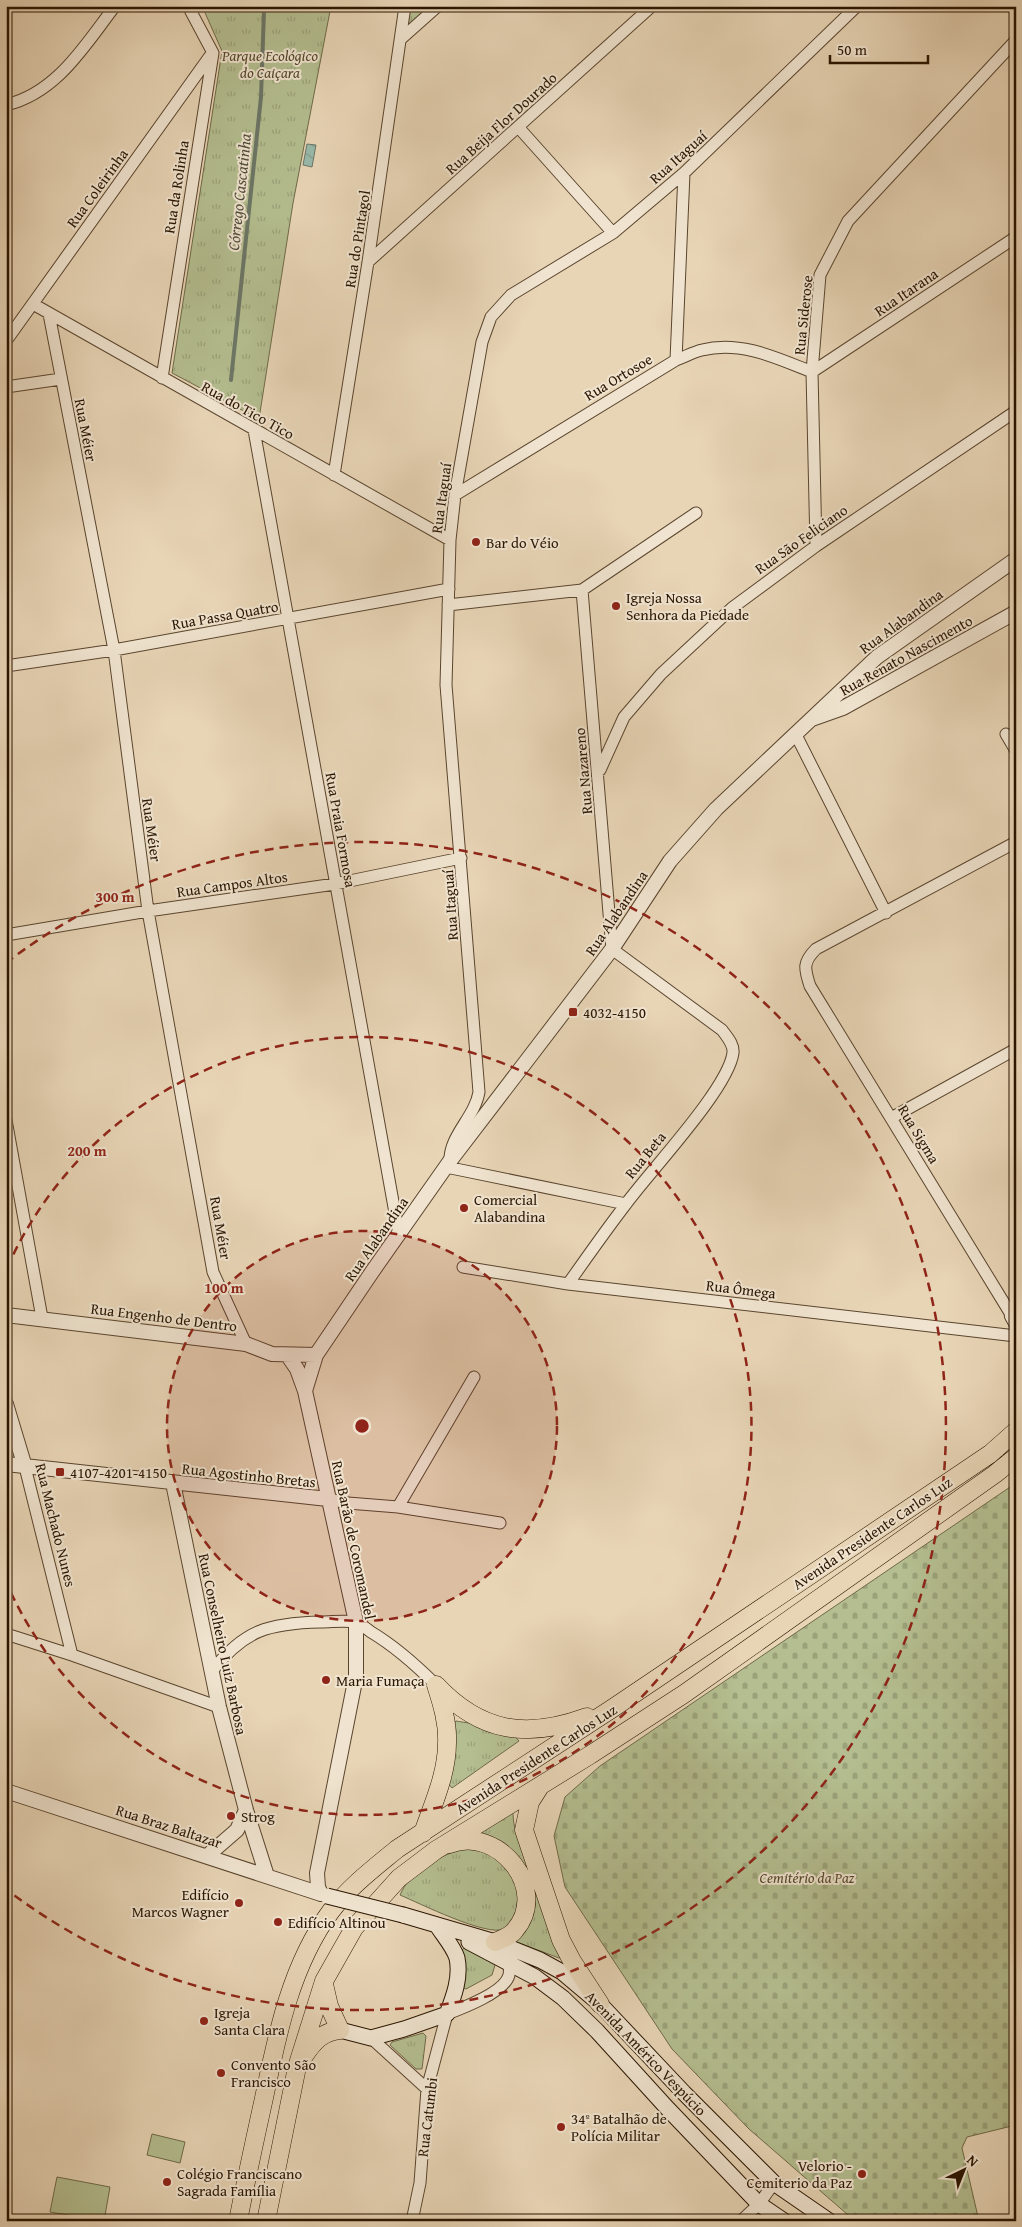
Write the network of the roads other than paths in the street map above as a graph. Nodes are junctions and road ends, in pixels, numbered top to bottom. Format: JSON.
{"nodes":[{"id":1,"x":116,"y":6,"type":"edge"},
{"id":2,"x":188,"y":6,"type":"edge"},
{"id":3,"x":405,"y":6,"type":"edge"},
{"id":4,"x":438,"y":6,"type":"edge"},
{"id":5,"x":652,"y":6,"type":"edge"},
{"id":6,"x":857,"y":6,"type":"edge"},
{"id":7,"x":402,"y":38,"type":"junction"},
{"id":8,"x":1016,"y":40,"type":"edge"},
{"id":9,"x":212,"y":53,"type":"junction"},
{"id":10,"x":6,"y":105,"type":"edge"},
{"id":11,"x":519,"y":128,"type":"junction"},
{"id":12,"x":684,"y":173,"type":"junction"},
{"id":13,"x":614,"y":233,"type":"junction"},
{"id":14,"x":1016,"y":237,"type":"edge"},
{"id":15,"x":368,"y":262,"type":"junction"},
{"id":16,"x":33,"y":304,"type":"junction"},
{"id":17,"x":49,"y":314,"type":"junction"},
{"id":18,"x":6,"y":341,"type":"edge"},
{"id":19,"x":676,"y":360,"type":"junction"},
{"id":20,"x":812,"y":372,"type":"junction"},
{"id":21,"x":61,"y":378,"type":"junction"},
{"id":22,"x":162,"y":378,"type":"junction"},
{"id":23,"x":6,"y":387,"type":"edge"},
{"id":24,"x":1016,"y":411,"type":"edge"},
{"id":25,"x":254,"y":430,"type":"junction"},
{"id":26,"x":334,"y":475,"type":"junction"},
{"id":27,"x":455,"y":495,"type":"junction"},
{"id":28,"x":696,"y":513,"type":"dead end"},
{"id":29,"x":450,"y":540,"type":"junction"},
{"id":30,"x":816,"y":546,"type":"junction"},
{"id":31,"x":1016,"y":559,"type":"edge"},
{"id":32,"x":449,"y":589,"type":"junction"},
{"id":33,"x":582,"y":590,"type":"junction"},
{"id":34,"x":448,"y":605,"type":"junction"},
{"id":35,"x":1016,"y":612,"type":"edge"},
{"id":36,"x":288,"y":619,"type":"junction"},
{"id":37,"x":114,"y":650,"type":"junction"},
{"id":38,"x":6,"y":666,"type":"edge"},
{"id":39,"x":809,"y":720,"type":"junction"},
{"id":40,"x":795,"y":733,"type":"junction"},
{"id":41,"x":1006,"y":734,"type":"dead end"},
{"id":42,"x":1016,"y":751,"type":"edge"},
{"id":43,"x":599,"y":771,"type":"junction"},
{"id":44,"x":1016,"y":842,"type":"edge"},
{"id":45,"x":461,"y":858,"type":"junction"},
{"id":46,"x":335,"y":884,"type":"junction"},
{"id":47,"x":148,"y":911,"type":"junction"},
{"id":48,"x":886,"y":913,"type":"junction"},
{"id":49,"x":6,"y":935,"type":"edge"},
{"id":50,"x":612,"y":949,"type":"junction"},
{"id":51,"x":1016,"y":1049,"type":"edge"},
{"id":52,"x":890,"y":1118,"type":"junction"},
{"id":53,"x":6,"y":1120,"type":"edge"},
{"id":54,"x":448,"y":1164,"type":"junction"},
{"id":55,"x":626,"y":1204,"type":"junction"},
{"id":56,"x":398,"y":1235,"type":"junction"},
{"id":57,"x":463,"y":1267,"type":"dead end"},
{"id":58,"x":568,"y":1284,"type":"junction"},
{"id":59,"x":6,"y":1315,"type":"edge"},
{"id":60,"x":1014,"y":1317,"type":"edge"},
{"id":61,"x":42,"y":1318,"type":"junction"},
{"id":62,"x":1016,"y":1336,"type":"edge"},
{"id":63,"x":246,"y":1344,"type":"junction"},
{"id":64,"x":316,"y":1355,"type":"junction"},
{"id":65,"x":288,"y":1356,"type":"junction"},
{"id":66,"x":474,"y":1377,"type":"dead end"},
{"id":67,"x":305,"y":1391,"type":"junction"},
{"id":68,"x":6,"y":1404,"type":"edge"},
{"id":69,"x":1016,"y":1430,"type":"edge"},
{"id":70,"x":1016,"y":1457,"type":"edge"},
{"id":71,"x":6,"y":1464,"type":"edge"},
{"id":72,"x":25,"y":1467,"type":"junction"},
{"id":73,"x":173,"y":1483,"type":"junction"},
{"id":74,"x":328,"y":1499,"type":"junction"},
{"id":75,"x":398,"y":1507,"type":"junction"},
{"id":76,"x":500,"y":1523,"type":"dead end"},
{"id":77,"x":356,"y":1622,"type":"junction"},
{"id":78,"x":6,"y":1634,"type":"edge"},
{"id":79,"x":72,"y":1654,"type":"junction"},
{"id":80,"x":212,"y":1671,"type":"junction"},
{"id":81,"x":436,"y":1685,"type":"junction"},
{"id":82,"x":219,"y":1707,"type":"junction"},
{"id":83,"x":613,"y":1708,"type":"junction"},
{"id":84,"x":541,"y":1785,"type":"junction"},
{"id":85,"x":6,"y":1791,"type":"edge"},
{"id":86,"x":246,"y":1810,"type":"junction"},
{"id":87,"x":423,"y":1833,"type":"junction"},
{"id":88,"x":436,"y":1850,"type":"junction"},
{"id":89,"x":207,"y":1856,"type":"junction"},
{"id":90,"x":317,"y":1873,"type":"junction"},
{"id":91,"x":266,"y":1876,"type":"junction"},
{"id":92,"x":297,"y":1886,"type":"junction"},
{"id":93,"x":324,"y":1895,"type":"junction"},
{"id":94,"x":438,"y":1927,"type":"junction"},
{"id":95,"x":495,"y":1942,"type":"junction"},
{"id":96,"x":510,"y":1963,"type":"junction"},
{"id":97,"x":324,"y":1981,"type":"junction"},
{"id":98,"x":600,"y":2004,"type":"junction"},
{"id":99,"x":448,"y":2014,"type":"junction"},
{"id":100,"x":340,"y":2030,"type":"junction"},
{"id":101,"x":371,"y":2038,"type":"junction"},
{"id":102,"x":297,"y":2067,"type":"junction"},
{"id":103,"x":427,"y":2089,"type":"junction"},
{"id":104,"x":774,"y":2183,"type":"junction"},
{"id":105,"x":759,"y":2204,"type":"junction"},
{"id":106,"x":238,"y":2221,"type":"edge"},
{"id":107,"x":266,"y":2221,"type":"edge"},
{"id":108,"x":412,"y":2221,"type":"edge"},
{"id":109,"x":741,"y":2221,"type":"edge"},
{"id":110,"x":784,"y":2221,"type":"edge"},
{"id":111,"x":829,"y":2221,"type":"edge"}],
"edges":[{"from":1,"to":10,"type":"street"},
{"from":2,"to":9,"type":"street"},
{"from":3,"to":7,"type":"street","name":"Rua do Pintagol"},
{"from":4,"to":7,"type":"street"},
{"from":5,"to":11,"type":"street","name":"Rua Beija Flor Dourado"},
{"from":6,"to":12,"type":"street","name":"Rua Itaguaí"},
{"from":7,"to":15,"type":"street","name":"Rua do Pintagol"},
{"from":8,"to":20,"type":"street","name":"Rua Siderose"},
{"from":9,"to":16,"type":"street","name":"Rua Coleirinha"},
{"from":9,"to":22,"type":"street","name":"Rua da Rolinha"},
{"from":11,"to":13,"type":"street"},
{"from":11,"to":15,"type":"street","name":"Rua Beija Flor Dourado"},
{"from":12,"to":13,"type":"street","name":"Rua Itaguaí"},
{"from":12,"to":19,"type":"street"},
{"from":13,"to":27,"type":"street","name":"Rua Itaguaí"},
{"from":14,"to":20,"type":"street","name":"Rua Itarana"},
{"from":15,"to":26,"type":"street","name":"Rua do Pintagol"},
{"from":16,"to":17,"type":"street","name":"Rua do Tico Tico"},
{"from":16,"to":18,"type":"street","name":"Rua Coleirinha"},
{"from":17,"to":21,"type":"street","name":"Rua Méier"},
{"from":17,"to":22,"type":"street","name":"Rua do Tico Tico"},
{"from":19,"to":20,"type":"street","name":"Rua Ortosoe"},
{"from":19,"to":27,"type":"street","name":"Rua Ortosoe"},
{"from":20,"to":30,"type":"street","name":"Rua Siderose"},
{"from":21,"to":23,"type":"street"},
{"from":21,"to":37,"type":"street","name":"Rua Méier"},
{"from":22,"to":25,"type":"street","name":"Rua do Tico Tico"},
{"from":24,"to":30,"type":"street","name":"Rua São Feliciano"},
{"from":25,"to":26,"type":"street","name":"Rua do Tico Tico"},
{"from":25,"to":36,"type":"street","name":"Rua Praia Formosa"},
{"from":26,"to":29,"type":"street","name":"Rua do Tico Tico"},
{"from":27,"to":29,"type":"street","name":"Rua Itaguaí"},
{"from":28,"to":33,"type":"street"},
{"from":29,"to":32,"type":"street","name":"Rua Itaguaí"},
{"from":30,"to":43,"type":"street","name":"Rua São Feliciano"},
{"from":31,"to":39,"type":"street","name":"Rua Alabandina"},
{"from":32,"to":34,"type":"street","name":"Rua Itaguaí"},
{"from":32,"to":36,"type":"street","name":"Rua Passa Quatro"},
{"from":33,"to":34,"type":"street"},
{"from":33,"to":43,"type":"street","name":"Rua Nazareno"},
{"from":34,"to":45,"type":"street","name":"Rua Itaguaí"},
{"from":35,"to":39,"type":"street","name":"Rua Renato Nascimento"},
{"from":36,"to":37,"type":"street","name":"Rua Passa Quatro"},
{"from":36,"to":46,"type":"street","name":"Rua Praia Formosa"},
{"from":37,"to":38,"type":"street","name":"Rua Passa Quatro"},
{"from":37,"to":47,"type":"street","name":"Rua Méier"},
{"from":39,"to":40,"type":"street","name":"Rua Alabandina"},
{"from":40,"to":48,"type":"street"},
{"from":40,"to":50,"type":"street","name":"Rua Alabandina"},
{"from":41,"to":42,"type":"street"},
{"from":43,"to":50,"type":"street","name":"Rua Nazareno"},
{"from":44,"to":48,"type":"street"},
{"from":45,"to":46,"type":"street","name":"Rua Campos Altos"},
{"from":45,"to":54,"type":"street","name":"Rua Itaguaí"},
{"from":46,"to":47,"type":"street","name":"Rua Campos Altos"},
{"from":46,"to":56,"type":"street","name":"Rua Praia Formosa"},
{"from":47,"to":49,"type":"street","name":"Rua Campos Altos"},
{"from":47,"to":63,"type":"street","name":"Rua Méier"},
{"from":48,"to":52,"type":"street","name":"Rua Sigma"},
{"from":50,"to":54,"type":"street","name":"Rua Alabandina"},
{"from":50,"to":55,"type":"street","name":"Rua Beta"},
{"from":51,"to":52,"type":"street"},
{"from":52,"to":60,"type":"street","name":"Rua Sigma"},
{"from":53,"to":61,"type":"street"},
{"from":54,"to":55,"type":"street"},
{"from":54,"to":56,"type":"street","name":"Rua Alabandina"},
{"from":55,"to":58,"type":"street","name":"Rua Beta"},
{"from":56,"to":64,"type":"street","name":"Rua Alabandina"},
{"from":57,"to":58,"type":"street","name":"Rua Ômega"},
{"from":58,"to":62,"type":"street","name":"Rua Ômega"},
{"from":59,"to":61,"type":"street","name":"Rua Engenho de Dentro"},
{"from":61,"to":63,"type":"street","name":"Rua Engenho de Dentro"},
{"from":63,"to":65,"type":"street","name":"Rua Engenho de Dentro"},
{"from":64,"to":65,"type":"street","name":"Rua Engenho de Dentro"},
{"from":64,"to":67,"type":"street","name":"Rua Barão de Coromandel"},
{"from":65,"to":67,"type":"street","name":"Rua Barão de Coromandel"},
{"from":66,"to":75,"type":"street"},
{"from":67,"to":74,"type":"street","name":"Rua Barão de Coromandel"},
{"from":68,"to":72,"type":"street","name":"Rua Machado Nunes"},
{"from":69,"to":83,"type":"main road","name":"Avenida Presidente Carlos Luz"},
{"from":70,"to":84,"type":"main road","name":"Avenida Presidente Carlos Luz"},
{"from":71,"to":72,"type":"street","name":"Rua Agostinho Bretas"},
{"from":72,"to":73,"type":"street","name":"Rua Agostinho Bretas"},
{"from":72,"to":79,"type":"street","name":"Rua Machado Nunes"},
{"from":73,"to":74,"type":"street","name":"Rua Agostinho Bretas"},
{"from":73,"to":80,"type":"street","name":"Rua Conselheiro Luiz Barbosa"},
{"from":74,"to":75,"type":"street","name":"Rua Agostinho Bretas"},
{"from":74,"to":77,"type":"street","name":"Rua Barão de Coromandel"},
{"from":75,"to":76,"type":"street","name":"Rua Agostinho Bretas"},
{"from":77,"to":80,"type":"street"},
{"from":77,"to":81,"type":"street"},
{"from":77,"to":90,"type":"street","name":"Rua Barão de Coromandel"},
{"from":78,"to":79,"type":"street"},
{"from":79,"to":82,"type":"street"},
{"from":80,"to":82,"type":"street","name":"Rua Conselheiro Luiz Barbosa"},
{"from":81,"to":83,"type":"main road"},
{"from":81,"to":87,"type":"main road"},
{"from":82,"to":86,"type":"street","name":"Rua Conselheiro Luiz Barbosa"},
{"from":83,"to":87,"type":"main road","name":"Avenida Presidente Carlos Luz"},
{"from":84,"to":88,"type":"main road","name":"Avenida Presidente Carlos Luz"},
{"from":84,"to":98,"type":"main road"},
{"from":85,"to":89,"type":"street","name":"Rua Braz Baltazar"},
{"from":86,"to":89,"type":"street"},
{"from":86,"to":91,"type":"street","name":"Rua Conselheiro Luiz Barbosa"},
{"from":87,"to":106,"type":"main road","name":"Avenida Presidente Carlos Luz"},
{"from":88,"to":95,"type":"main road"},
{"from":88,"to":97,"type":"main road","name":"Avenida Presidente Carlos Luz"},
{"from":89,"to":91,"type":"street","name":"Rua Braz Baltazar"},
{"from":90,"to":92,"type":"street"},
{"from":90,"to":93,"type":"street","name":"Rua Barão de Coromandel"},
{"from":91,"to":92,"type":"street","name":"Rua Braz Baltazar"},
{"from":92,"to":93,"type":"street","name":"Rua Braz Baltazar"},
{"from":93,"to":94,"type":"main road","name":"Avenida Américo Vespúcio","bridge":true},
{"from":94,"to":95,"type":"main road","name":"Avenida Américo Vespúcio"},
{"from":94,"to":96,"type":"main road","name":"Avenida Américo Vespúcio"},
{"from":94,"to":99,"type":"main road","name":"Rua Catumbi"},
{"from":95,"to":98,"type":"main road","name":"Avenida Américo Vespúcio"},
{"from":96,"to":99,"type":"street"},
{"from":96,"to":105,"type":"main road","name":"Avenida Américo Vespúcio"},
{"from":97,"to":100,"type":"main road"},
{"from":97,"to":102,"type":"main road","name":"Avenida Presidente Carlos Luz"},
{"from":98,"to":104,"type":"main road","name":"Avenida Américo Vespúcio"},
{"from":99,"to":101,"type":"main road"},
{"from":99,"to":103,"type":"street","name":"Rua Catumbi"},
{"from":100,"to":101,"type":"main road"},
{"from":100,"to":102,"type":"main road"},
{"from":101,"to":103,"type":"street"},
{"from":102,"to":107,"type":"main road","name":"Avenida Presidente Carlos Luz"},
{"from":103,"to":108,"type":"street","name":"Rua Catumbi"},
{"from":104,"to":105,"type":"street"},
{"from":104,"to":111,"type":"main road","name":"Avenida Américo Vespúcio"},
{"from":105,"to":109,"type":"street"},
{"from":105,"to":110,"type":"main road","name":"Avenida Américo Vespúcio"}]}
